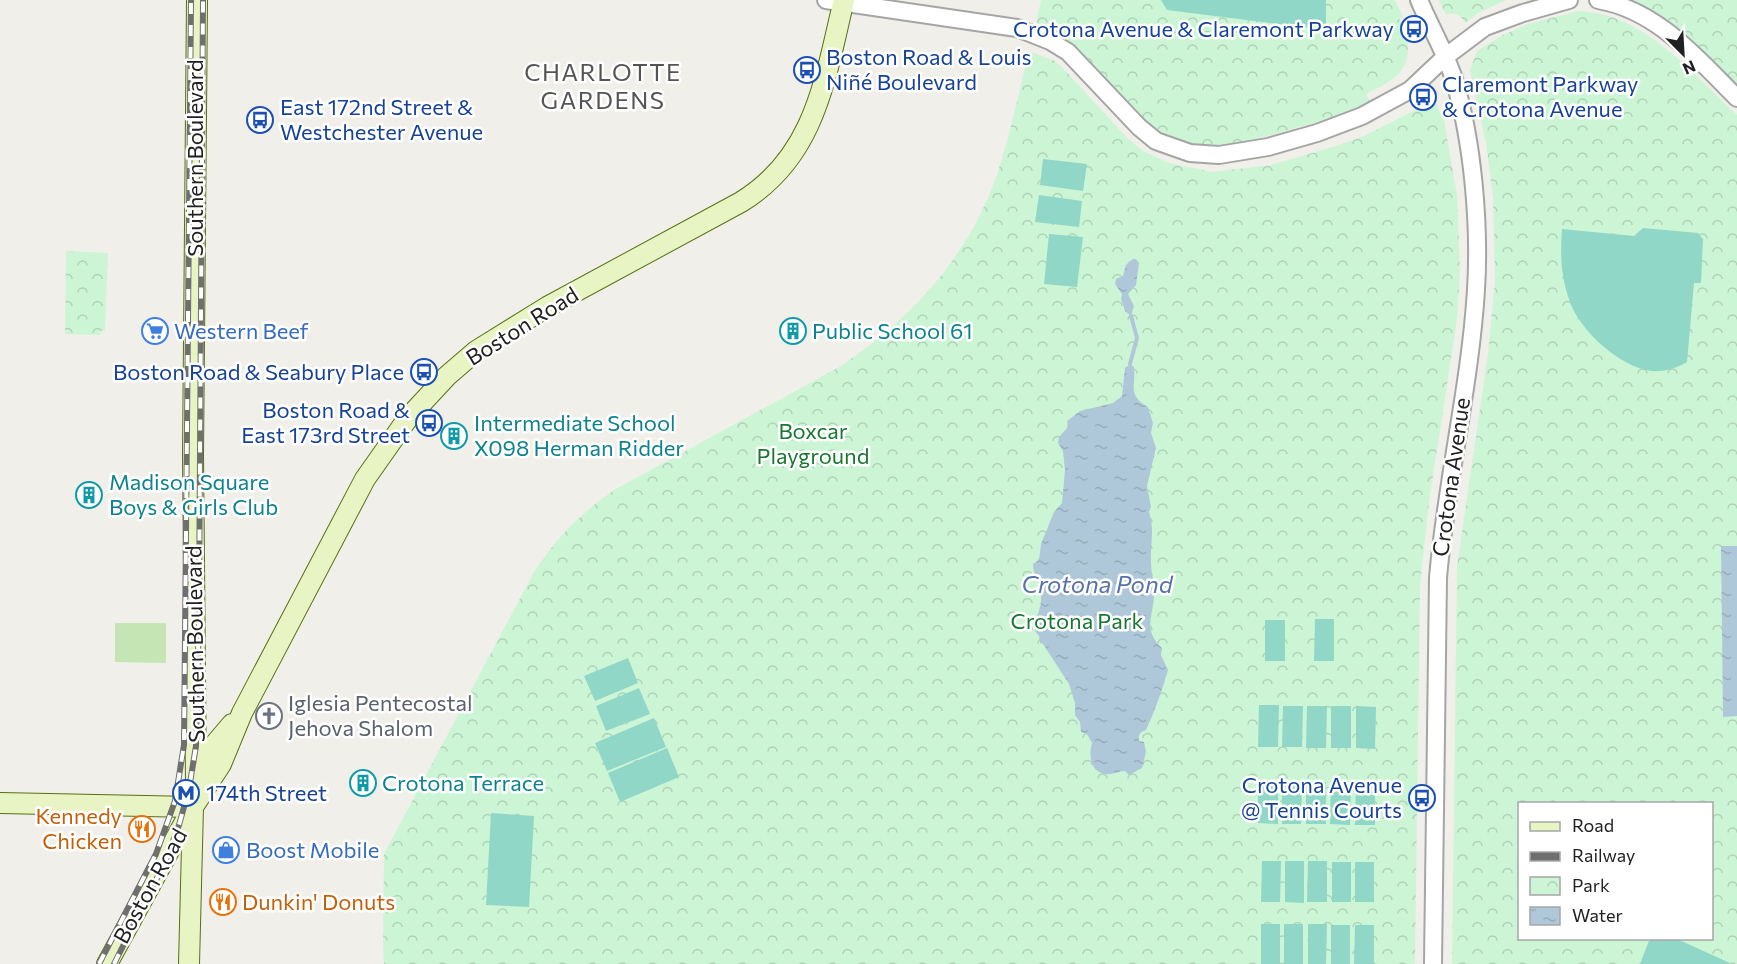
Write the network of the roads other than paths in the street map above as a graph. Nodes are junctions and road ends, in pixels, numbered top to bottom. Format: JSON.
{"nodes":[{"id":1,"x":197,"y":0,"type":"edge"},
{"id":2,"x":1419,"y":0,"type":"edge"},
{"id":3,"x":1569,"y":0,"type":"edge"},
{"id":4,"x":1598,"y":0,"type":"edge"},
{"id":5,"x":838,"y":1,"type":"edge"},
{"id":6,"x":1445,"y":57,"type":"junction"},
{"id":7,"x":1737,"y":98,"type":"edge"},
{"id":8,"x":242,"y":713,"type":"junction"},
{"id":9,"x":196,"y":775,"type":"junction"},
{"id":10,"x":0,"y":802,"type":"edge"},
{"id":11,"x":193,"y":807,"type":"junction"},
{"id":12,"x":178,"y":835,"type":"junction"},
{"id":13,"x":192,"y":879,"type":"junction"},
{"id":14,"x":107,"y":964,"type":"edge"},
{"id":15,"x":189,"y":964,"type":"edge"},
{"id":16,"x":1433,"y":964,"type":"edge"}],
"edges":[{"from":1,"to":9,"type":"main road","name":"Southern Boulevard"},
{"from":2,"to":6,"type":"street","name":"Crotona Avenue"},
{"from":3,"to":6,"type":"street"},
{"from":4,"to":7,"type":"street"},
{"from":5,"to":6,"type":"street"},
{"from":5,"to":8,"type":"main road","name":"Boston Road"},
{"from":6,"to":16,"type":"street","name":"Crotona Avenue"},
{"from":8,"to":9,"type":"main road"},
{"from":8,"to":11,"type":"main road","name":"Boston Road"},
{"from":9,"to":11,"type":"main road","name":"Southern Boulevard"},
{"from":10,"to":11,"type":"main road"},
{"from":11,"to":12,"type":"main road","name":"Boston Road"},
{"from":11,"to":13,"type":"main road","name":"Southern Boulevard"},
{"from":12,"to":13,"type":"main road"},
{"from":12,"to":14,"type":"main road","name":"Boston Road"},
{"from":13,"to":15,"type":"main road","name":"Southern Boulevard"}]}
